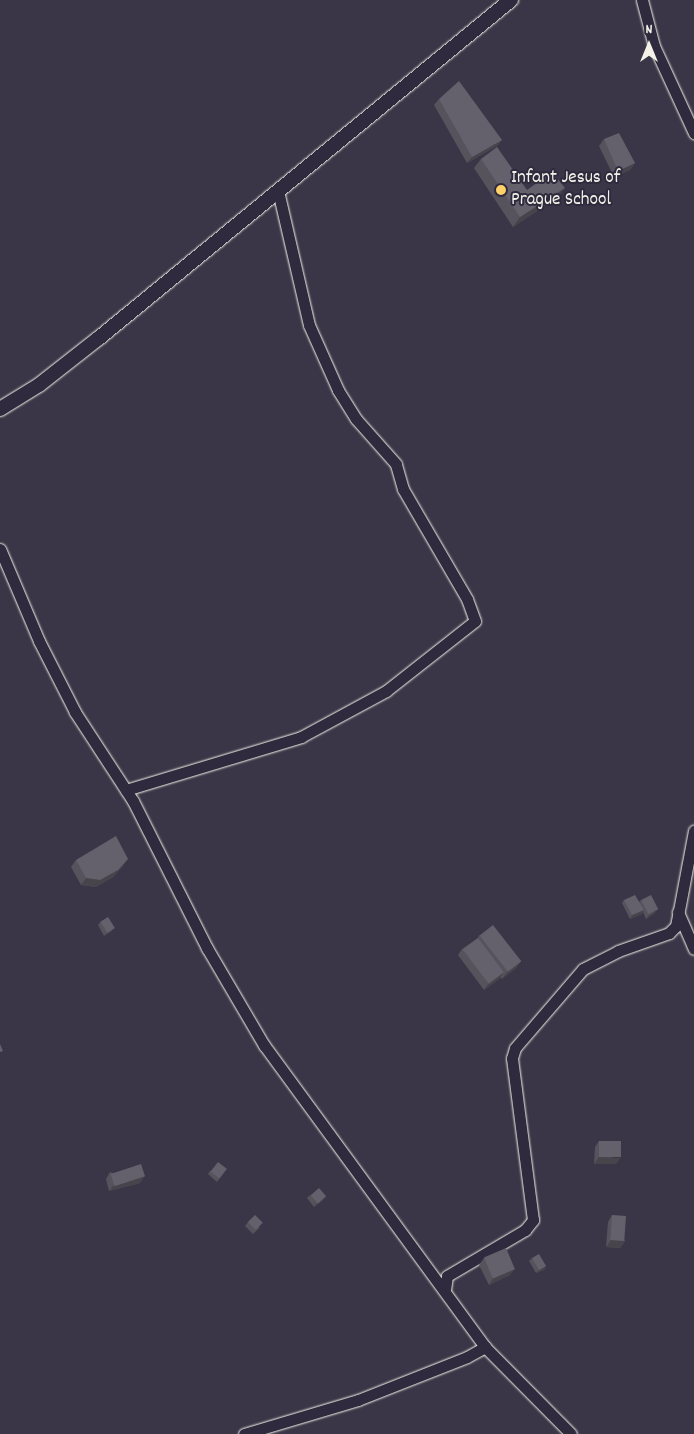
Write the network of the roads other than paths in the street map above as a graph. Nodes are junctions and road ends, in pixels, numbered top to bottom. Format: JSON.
{"nodes":[{"id":1,"x":511,"y":0,"type":"edge"},
{"id":2,"x":642,"y":0,"type":"edge"},
{"id":3,"x":694,"y":133,"type":"edge"},
{"id":4,"x":278,"y":191,"type":"junction"},
{"id":5,"x":0,"y":409,"type":"edge"},
{"id":6,"x":0,"y":549,"type":"edge"},
{"id":7,"x":126,"y":790,"type":"junction"},
{"id":8,"x":694,"y":831,"type":"edge"},
{"id":9,"x":675,"y":907,"type":"junction"},
{"id":10,"x":694,"y":949,"type":"edge"},
{"id":11,"x":445,"y":1290,"type":"junction"},
{"id":12,"x":485,"y":1347,"type":"junction"},
{"id":13,"x":244,"y":1434,"type":"edge"},
{"id":14,"x":571,"y":1434,"type":"edge"}],
"edges":[{"from":1,"to":4,"type":"street"},
{"from":2,"to":3,"type":"street"},
{"from":4,"to":5,"type":"street"},
{"from":4,"to":7,"type":"street"},
{"from":6,"to":7,"type":"street"},
{"from":7,"to":11,"type":"street"},
{"from":8,"to":9,"type":"street"},
{"from":9,"to":10,"type":"street"},
{"from":9,"to":11,"type":"street"},
{"from":11,"to":12,"type":"street"},
{"from":12,"to":13,"type":"street"},
{"from":12,"to":14,"type":"street"}]}
